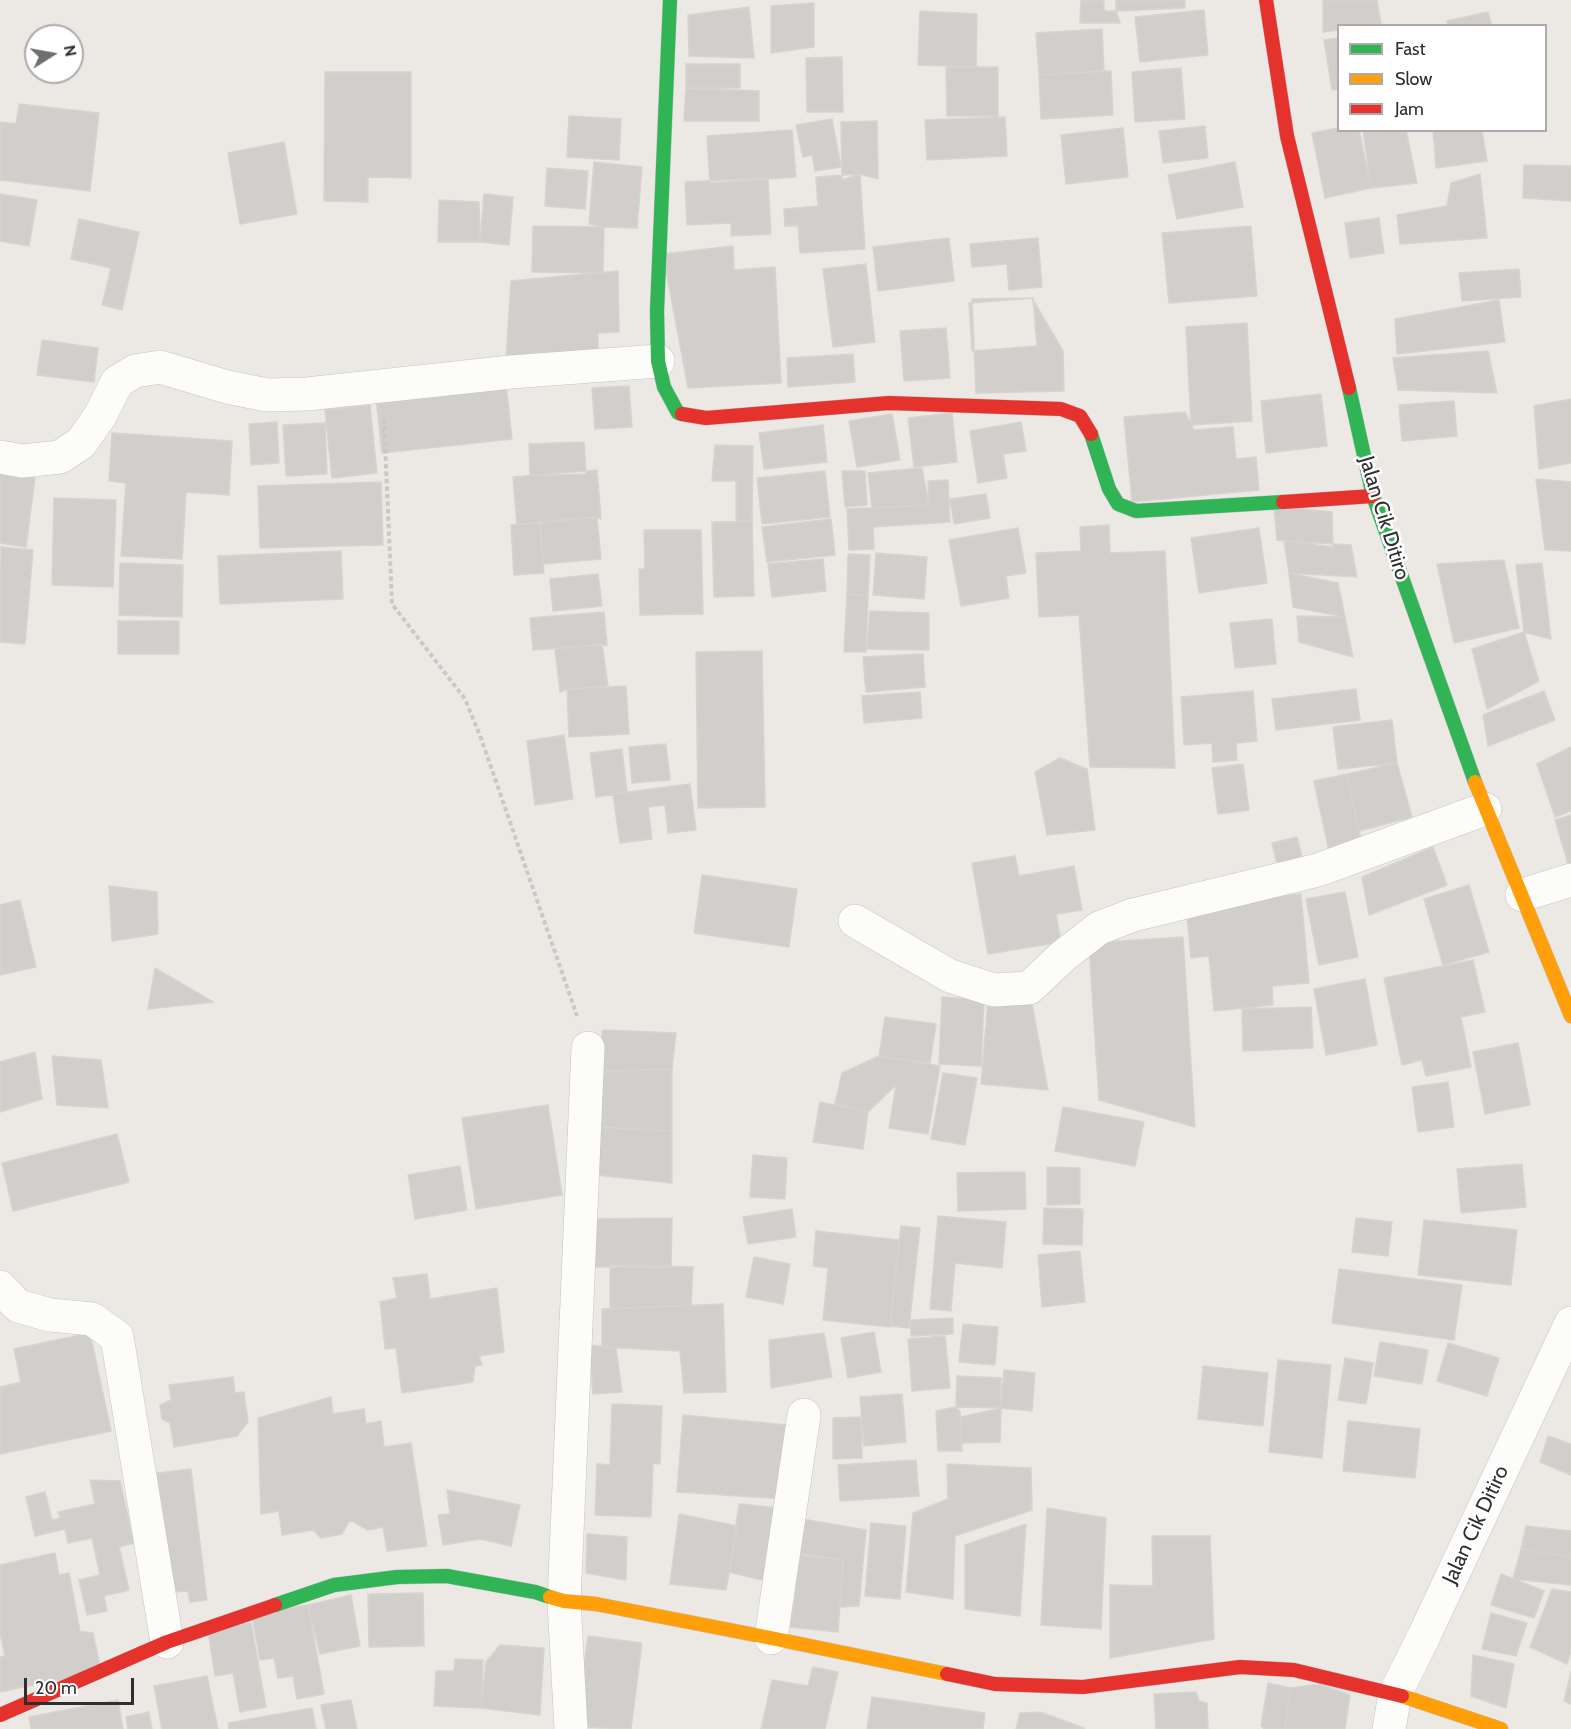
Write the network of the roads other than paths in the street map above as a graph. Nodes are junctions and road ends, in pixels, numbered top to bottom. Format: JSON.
{"nodes":[{"id":1,"x":670,"y":0,"type":"edge"},
{"id":2,"x":1266,"y":0,"type":"edge"},
{"id":3,"x":658,"y":361,"type":"junction"},
{"id":4,"x":0,"y":457,"type":"edge"},
{"id":5,"x":1373,"y":496,"type":"junction"},
{"id":6,"x":1485,"y":809,"type":"junction"},
{"id":7,"x":1571,"y":880,"type":"edge"},
{"id":8,"x":1522,"y":895,"type":"junction"},
{"id":9,"x":855,"y":921,"type":"dead end"},
{"id":10,"x":1571,"y":1016,"type":"edge"},
{"id":11,"x":588,"y":1048,"type":"road end"},
{"id":12,"x":0,"y":1287,"type":"edge"},
{"id":13,"x":1571,"y":1323,"type":"edge"},
{"id":14,"x":804,"y":1415,"type":"dead end"},
{"id":15,"x":564,"y":1601,"type":"junction"},
{"id":16,"x":771,"y":1638,"type":"junction"},
{"id":17,"x":167,"y":1642,"type":"junction"},
{"id":18,"x":1395,"y":1694,"type":"junction"},
{"id":19,"x":0,"y":1715,"type":"edge"},
{"id":20,"x":571,"y":1729,"type":"edge"},
{"id":21,"x":1389,"y":1729,"type":"edge"},
{"id":22,"x":1501,"y":1729,"type":"edge"}],
"edges":[{"from":1,"to":3,"type":"street"},
{"from":2,"to":5,"type":"street","name":"Jalan Cik Ditiro"},
{"from":3,"to":4,"type":"street"},
{"from":3,"to":5,"type":"street"},
{"from":5,"to":6,"type":"street","name":"Jalan Cik Ditiro"},
{"from":6,"to":8,"type":"street","name":"Jalan Cik Ditiro"},
{"from":6,"to":9,"type":"street"},
{"from":7,"to":8,"type":"street"},
{"from":8,"to":10,"type":"street","name":"Jalan Cik Ditiro"},
{"from":11,"to":15,"type":"street"},
{"from":12,"to":17,"type":"street"},
{"from":13,"to":18,"type":"street","name":"Jalan Cik Ditiro"},
{"from":14,"to":16,"type":"street"},
{"from":15,"to":16,"type":"street"},
{"from":15,"to":17,"type":"street"},
{"from":15,"to":20,"type":"street"},
{"from":16,"to":18,"type":"street"},
{"from":17,"to":19,"type":"street"},
{"from":18,"to":21,"type":"street","name":"Jalan Cik Ditiro"},
{"from":18,"to":22,"type":"street"}]}
